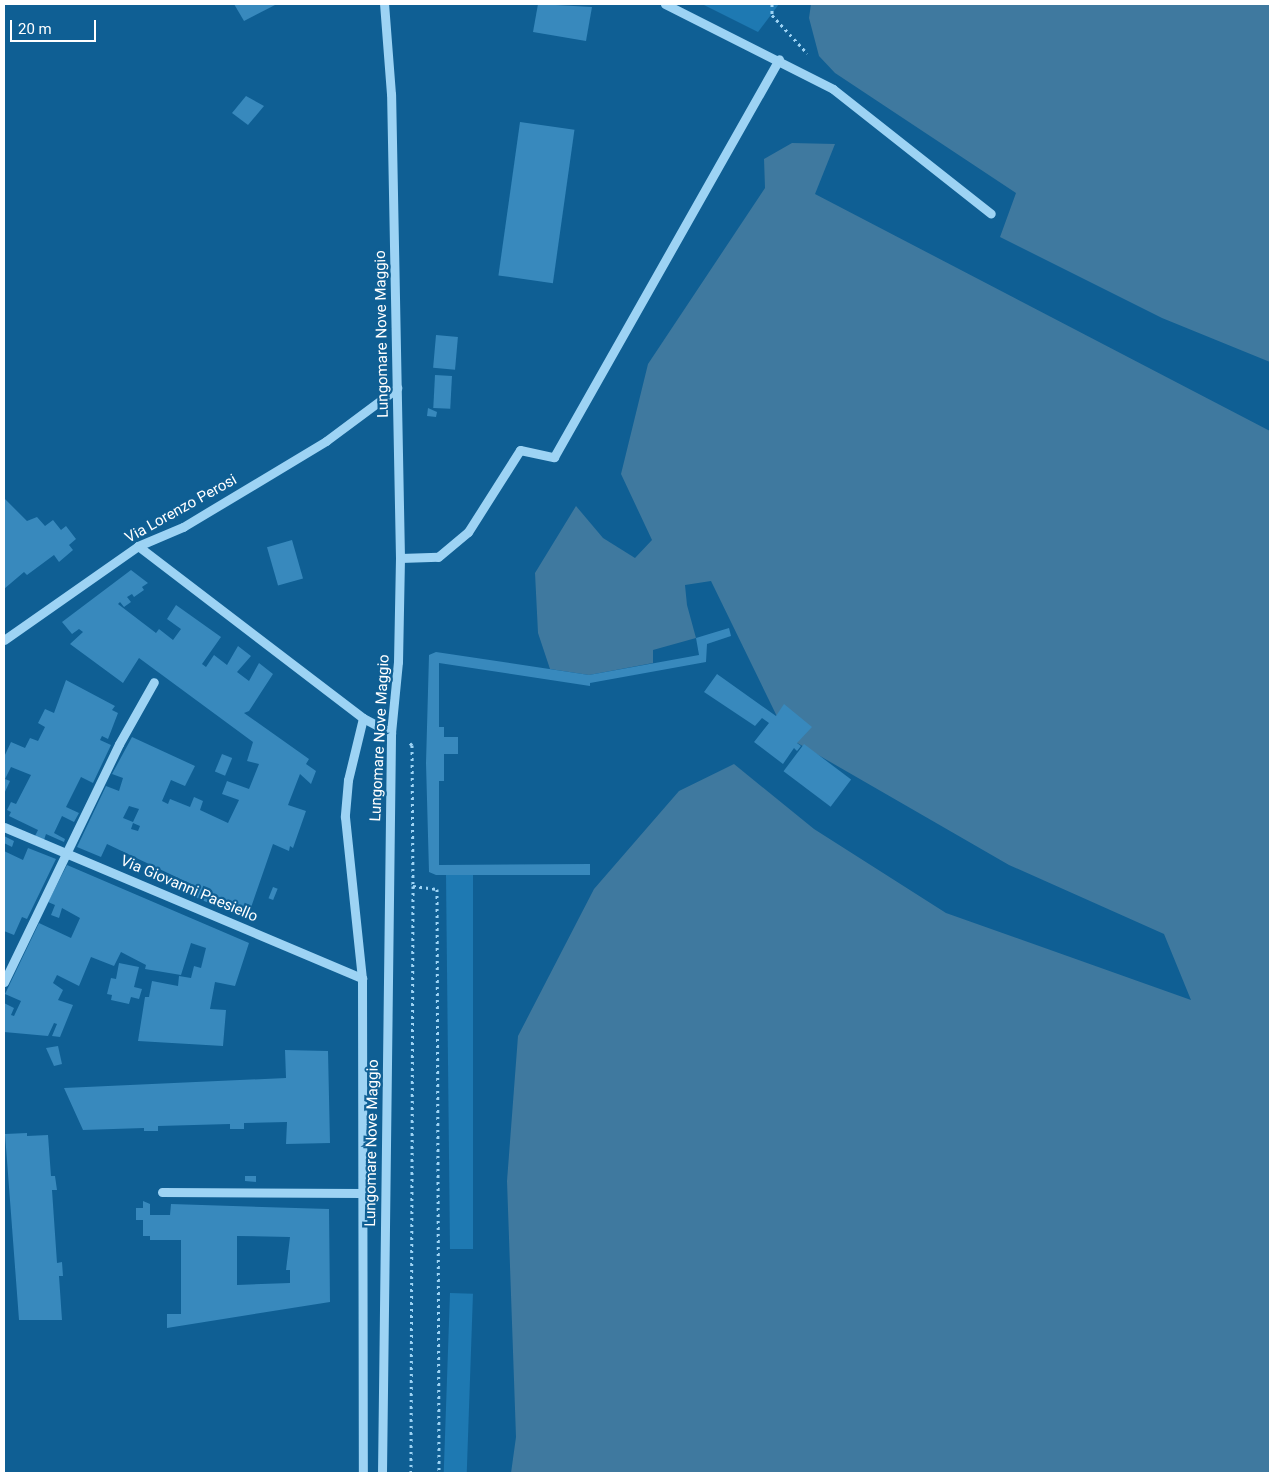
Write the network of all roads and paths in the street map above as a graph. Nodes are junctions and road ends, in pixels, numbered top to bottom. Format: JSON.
{"nodes":[{"id":1,"x":384,"y":4,"type":"edge"},
{"id":2,"x":664,"y":4,"type":"edge"},
{"id":3,"x":772,"y":4,"type":"edge"},
{"id":4,"x":779,"y":59,"type":"junction"},
{"id":5,"x":814,"y":60,"type":"dead end"},
{"id":6,"x":991,"y":214,"type":"dead end"},
{"id":7,"x":397,"y":388,"type":"junction"},
{"id":8,"x":138,"y":546,"type":"junction"},
{"id":9,"x":400,"y":558,"type":"junction"},
{"id":10,"x":4,"y":640,"type":"edge"},
{"id":11,"x":154,"y":682,"type":"dead end"},
{"id":12,"x":362,"y":718,"type":"junction"},
{"id":13,"x":391,"y":733,"type":"junction"},
{"id":14,"x":4,"y":827,"type":"edge"},
{"id":15,"x":68,"y":854,"type":"junction"},
{"id":16,"x":413,"y":886,"type":"junction"},
{"id":17,"x":362,"y":978,"type":"junction"},
{"id":18,"x":4,"y":982,"type":"edge"},
{"id":19,"x":162,"y":1192,"type":"dead end"},
{"id":20,"x":363,"y":1193,"type":"junction"},
{"id":21,"x":363,"y":1473,"type":"edge"},
{"id":22,"x":382,"y":1473,"type":"edge"},
{"id":23,"x":411,"y":1473,"type":"edge"},
{"id":24,"x":440,"y":1473,"type":"edge"}],
"edges":[{"from":1,"to":7,"type":"street","name":"Lungomare Nove Maggio"},
{"from":2,"to":4,"type":"street"},
{"from":3,"to":5,"type":"path"},
{"from":4,"to":6,"type":"street"},
{"from":4,"to":9,"type":"street"},
{"from":7,"to":8,"type":"street","name":"Via Lorenzo Perosi"},
{"from":7,"to":9,"type":"street","name":"Lungomare Nove Maggio"},
{"from":8,"to":10,"type":"street","name":"Via Lorenzo Perosi"},
{"from":8,"to":12,"type":"street"},
{"from":9,"to":13,"type":"street","name":"Lungomare Nove Maggio"},
{"from":11,"to":15,"type":"street"},
{"from":12,"to":13,"type":"street"},
{"from":12,"to":17,"type":"street"},
{"from":13,"to":16,"type":"path"},
{"from":13,"to":22,"type":"street","name":"Lungomare Nove Maggio"},
{"from":14,"to":15,"type":"street","name":"Via Giovanni Paesiello"},
{"from":15,"to":17,"type":"street","name":"Via Giovanni Paesiello"},
{"from":15,"to":18,"type":"street"},
{"from":16,"to":23,"type":"path"},
{"from":16,"to":24,"type":"path"},
{"from":17,"to":20,"type":"street"},
{"from":19,"to":20,"type":"street"},
{"from":20,"to":21,"type":"street"}]}
